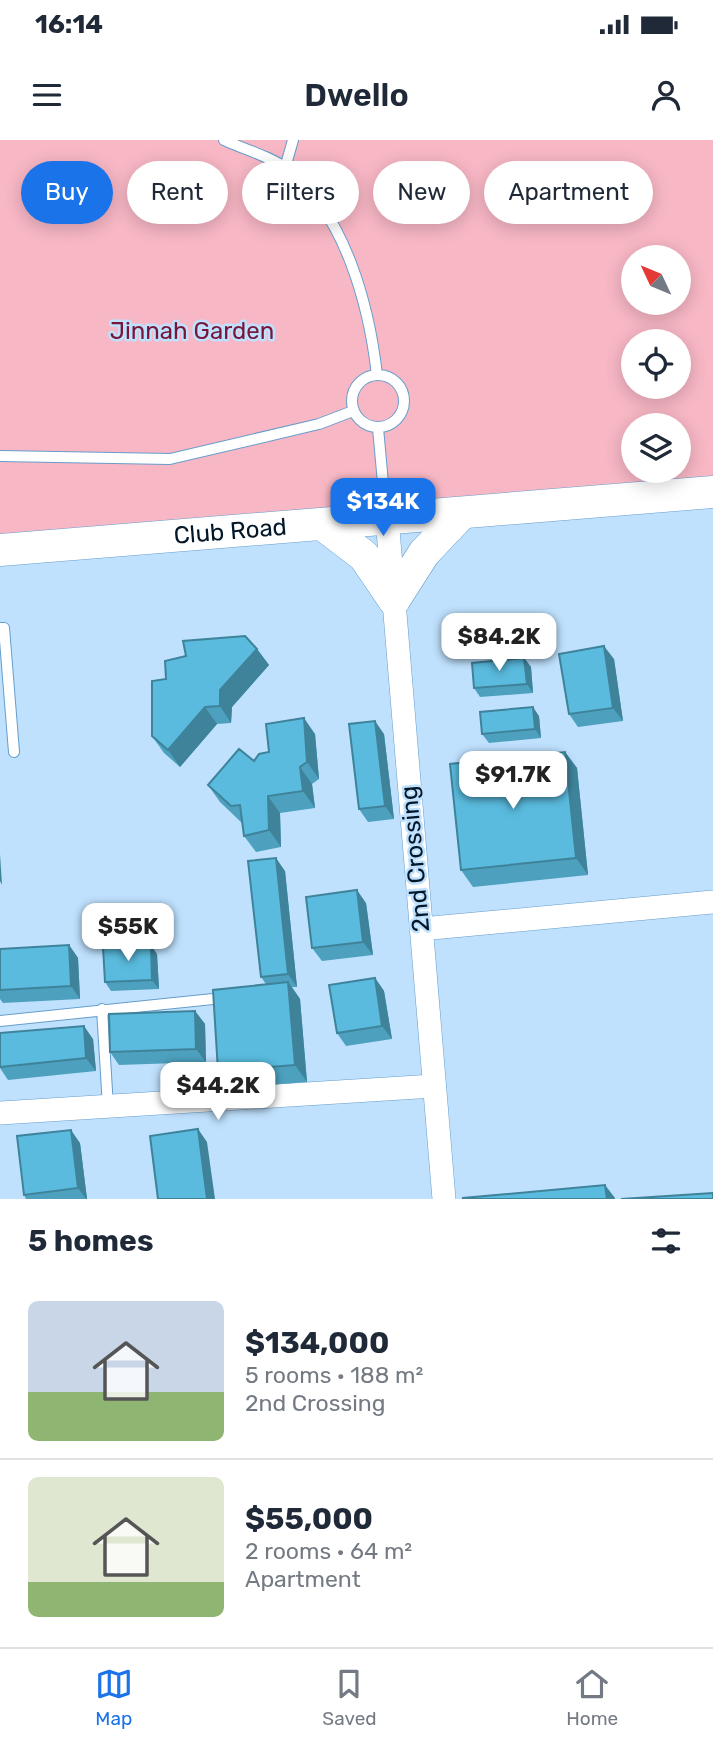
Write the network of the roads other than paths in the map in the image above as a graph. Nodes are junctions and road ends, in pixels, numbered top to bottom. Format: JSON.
{"nodes":[{"id":1,"x":224,"y":140,"type":"edge"},
{"id":2,"x":293,"y":140,"type":"edge"},
{"id":3,"x":270,"y":161,"type":"edge"},
{"id":4,"x":287,"y":161,"type":"edge"},
{"id":5,"x":333,"y":224,"type":"edge"},
{"id":6,"x":377,"y":375,"type":"junction"},
{"id":7,"x":353,"y":411,"type":"junction"},
{"id":8,"x":378,"y":428,"type":"junction"},
{"id":9,"x":0,"y":456,"type":"edge"},
{"id":10,"x":713,"y":492,"type":"edge"},
{"id":11,"x":461,"y":513,"type":"junction"},
{"id":12,"x":387,"y":518,"type":"junction"},
{"id":13,"x":322,"y":524,"type":"junction"},
{"id":14,"x":0,"y":550,"type":"edge"},
{"id":15,"x":394,"y":600,"type":"junction"},
{"id":16,"x":0,"y":628,"type":"edge"},
{"id":17,"x":14,"y":752,"type":"dead end"},
{"id":18,"x":713,"y":902,"type":"edge"},
{"id":19,"x":421,"y":929,"type":"junction"},
{"id":20,"x":213,"y":999,"type":"edge"},
{"id":21,"x":102,"y":1009,"type":"junction"},
{"id":22,"x":0,"y":1021,"type":"edge"},
{"id":23,"x":433,"y":1086,"type":"junction"},
{"id":24,"x":108,"y":1107,"type":"junction"},
{"id":25,"x":0,"y":1113,"type":"edge"},
{"id":26,"x":444,"y":1199,"type":"edge"}],
"edges":[{"from":1,"to":3,"type":"lane"},
{"from":2,"to":4,"type":"lane"},
{"from":5,"to":6,"type":"lane"},
{"from":6,"to":7,"type":"lane"},
{"from":6,"to":8,"type":"lane"},
{"from":7,"to":8,"type":"lane"},
{"from":7,"to":9,"type":"lane"},
{"from":8,"to":12,"type":"lane"},
{"from":10,"to":11,"type":"main road","name":"Club Road"},
{"from":11,"to":12,"type":"main road","name":"Club Road"},
{"from":11,"to":15,"type":"main road"},
{"from":12,"to":13,"type":"main road","name":"Club Road"},
{"from":12,"to":15,"type":"street","name":"2nd Crossing"},
{"from":13,"to":14,"type":"main road","name":"Club Road"},
{"from":13,"to":15,"type":"main road"},
{"from":15,"to":19,"type":"street","name":"2nd Crossing"},
{"from":16,"to":17,"type":"lane"},
{"from":18,"to":19,"type":"street"},
{"from":19,"to":23,"type":"street","name":"2nd Crossing"},
{"from":20,"to":21,"type":"lane"},
{"from":21,"to":22,"type":"lane"},
{"from":21,"to":24,"type":"lane"},
{"from":23,"to":24,"type":"street"},
{"from":23,"to":26,"type":"street","name":"2nd Crossing"},
{"from":24,"to":25,"type":"street"}]}
